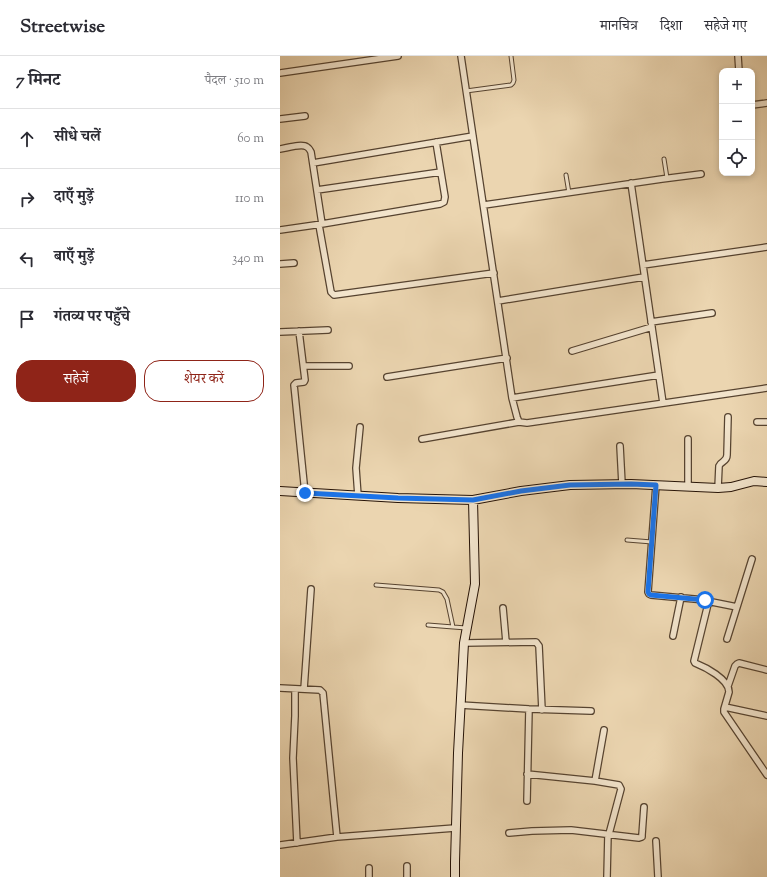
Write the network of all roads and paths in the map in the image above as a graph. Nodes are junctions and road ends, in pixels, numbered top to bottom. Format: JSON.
{"nodes":[{"id":1,"x":398,"y":56,"type":"edge"},
{"id":2,"x":461,"y":56,"type":"edge"},
{"id":3,"x":511,"y":56,"type":"edge"},
{"id":4,"x":738,"y":56,"type":"edge"},
{"id":5,"x":739,"y":68,"type":"edge"},
{"id":6,"x":280,"y":73,"type":"edge"},
{"id":7,"x":466,"y":91,"type":"junction"},
{"id":8,"x":767,"y":104,"type":"edge"},
{"id":9,"x":755,"y":105,"type":"edge"},
{"id":10,"x":305,"y":116,"type":"dead end"},
{"id":11,"x":280,"y":119,"type":"edge"},
{"id":12,"x":474,"y":136,"type":"junction"},
{"id":13,"x":436,"y":142,"type":"junction"},
{"id":14,"x":280,"y":149,"type":"edge"},
{"id":15,"x":664,"y":159,"type":"dead end"},
{"id":16,"x":313,"y":163,"type":"junction"},
{"id":17,"x":441,"y":172,"type":"junction"},
{"id":18,"x":701,"y":174,"type":"dead end"},
{"id":19,"x":566,"y":175,"type":"dead end"},
{"id":20,"x":667,"y":178,"type":"junction"},
{"id":21,"x":631,"y":183,"type":"junction"},
{"id":22,"x":317,"y":190,"type":"junction"},
{"id":23,"x":569,"y":193,"type":"junction"},
{"id":24,"x":484,"y":205,"type":"junction"},
{"id":25,"x":320,"y":224,"type":"junction"},
{"id":26,"x":280,"y":230,"type":"edge"},
{"id":27,"x":767,"y":247,"type":"edge"},
{"id":28,"x":294,"y":263,"type":"dead end"},
{"id":29,"x":280,"y":264,"type":"edge"},
{"id":30,"x":643,"y":265,"type":"junction"},
{"id":31,"x":494,"y":273,"type":"junction"},
{"id":32,"x":644,"y":277,"type":"junction"},
{"id":33,"x":498,"y":301,"type":"junction"},
{"id":34,"x":712,"y":313,"type":"dead end"},
{"id":35,"x":651,"y":324,"type":"junction"},
{"id":36,"x":328,"y":330,"type":"dead end"},
{"id":37,"x":299,"y":331,"type":"junction"},
{"id":38,"x":280,"y":332,"type":"edge"},
{"id":39,"x":572,"y":350,"type":"dead end"},
{"id":40,"x":507,"y":358,"type":"junction"},
{"id":41,"x":304,"y":366,"type":"junction"},
{"id":42,"x":349,"y":366,"type":"dead end"},
{"id":43,"x":659,"y":375,"type":"junction"},
{"id":44,"x":387,"y":377,"type":"dead end"},
{"id":45,"x":767,"y":388,"type":"edge"},
{"id":46,"x":512,"y":398,"type":"junction"},
{"id":47,"x":663,"y":403,"type":"junction"},
{"id":48,"x":728,"y":417,"type":"dead end"},
{"id":49,"x":519,"y":422,"type":"junction"},
{"id":50,"x":757,"y":422,"type":"dead end"},
{"id":51,"x":767,"y":422,"type":"edge"},
{"id":52,"x":360,"y":426,"type":"dead end"},
{"id":53,"x":422,"y":439,"type":"dead end"},
{"id":54,"x":688,"y":440,"type":"dead end"},
{"id":55,"x":620,"y":446,"type":"dead end"},
{"id":56,"x":767,"y":482,"type":"edge"},
{"id":57,"x":622,"y":484,"type":"junction"},
{"id":58,"x":656,"y":485,"type":"junction"},
{"id":59,"x":688,"y":487,"type":"junction"},
{"id":60,"x":718,"y":488,"type":"junction"},
{"id":61,"x":280,"y":490,"type":"edge"},
{"id":62,"x":305,"y":493,"type":"junction"},
{"id":63,"x":358,"y":496,"type":"junction"},
{"id":64,"x":473,"y":500,"type":"junction"},
{"id":65,"x":627,"y":540,"type":"dead end"},
{"id":66,"x":652,"y":542,"type":"junction"},
{"id":67,"x":752,"y":559,"type":"dead end"},
{"id":68,"x":376,"y":585,"type":"dead end"},
{"id":69,"x":311,"y":589,"type":"dead end"},
{"id":70,"x":681,"y":597,"type":"junction"},
{"id":71,"x":707,"y":601,"type":"junction"},
{"id":72,"x":737,"y":607,"type":"junction"},
{"id":73,"x":503,"y":608,"type":"dead end"},
{"id":74,"x":428,"y":625,"type":"dead end"},
{"id":75,"x":453,"y":627,"type":"junction"},
{"id":76,"x":467,"y":628,"type":"junction"},
{"id":77,"x":673,"y":636,"type":"dead end"},
{"id":78,"x":727,"y":639,"type":"dead end"},
{"id":79,"x":506,"y":642,"type":"junction"},
{"id":80,"x":464,"y":643,"type":"junction"},
{"id":81,"x":767,"y":670,"type":"edge"},
{"id":82,"x":728,"y":686,"type":"junction"},
{"id":83,"x":280,"y":688,"type":"edge"},
{"id":84,"x":295,"y":689,"type":"junction"},
{"id":85,"x":304,"y":689,"type":"junction"},
{"id":86,"x":460,"y":705,"type":"junction"},
{"id":87,"x":725,"y":707,"type":"junction"},
{"id":88,"x":529,"y":709,"type":"junction"},
{"id":89,"x":542,"y":710,"type":"junction"},
{"id":90,"x":591,"y":711,"type":"dead end"},
{"id":91,"x":767,"y":716,"type":"edge"},
{"id":92,"x":604,"y":730,"type":"dead end"},
{"id":93,"x":527,"y":774,"type":"junction"},
{"id":94,"x":767,"y":775,"type":"edge"},
{"id":95,"x":595,"y":781,"type":"junction"},
{"id":96,"x":527,"y":801,"type":"dead end"},
{"id":97,"x":644,"y":806,"type":"dead end"},
{"id":98,"x":456,"y":828,"type":"junction"},
{"id":99,"x":509,"y":833,"type":"dead end"},
{"id":100,"x":609,"y":834,"type":"junction"},
{"id":101,"x":337,"y":836,"type":"junction"},
{"id":102,"x":656,"y":841,"type":"dead end"},
{"id":103,"x":297,"y":842,"type":"junction"},
{"id":104,"x":280,"y":845,"type":"edge"},
{"id":105,"x":407,"y":866,"type":"dead end"},
{"id":106,"x":369,"y":868,"type":"dead end"},
{"id":107,"x":369,"y":877,"type":"edge"},
{"id":108,"x":407,"y":877,"type":"edge"},
{"id":109,"x":455,"y":877,"type":"edge"},
{"id":110,"x":607,"y":877,"type":"edge"},
{"id":111,"x":658,"y":877,"type":"edge"}],
"edges":[{"from":1,"to":6,"type":"street"},
{"from":2,"to":7,"type":"street"},
{"from":3,"to":7,"type":"lane"},
{"from":4,"to":5,"type":"street"},
{"from":7,"to":12,"type":"street"},
{"from":8,"to":9,"type":"street"},
{"from":10,"to":11,"type":"street"},
{"from":12,"to":13,"type":"street"},
{"from":12,"to":24,"type":"street"},
{"from":13,"to":16,"type":"street"},
{"from":13,"to":17,"type":"street"},
{"from":14,"to":16,"type":"street"},
{"from":15,"to":20,"type":"lane"},
{"from":16,"to":22,"type":"street"},
{"from":17,"to":22,"type":"street"},
{"from":17,"to":25,"type":"street"},
{"from":18,"to":20,"type":"street"},
{"from":19,"to":23,"type":"lane"},
{"from":20,"to":21,"type":"street"},
{"from":21,"to":23,"type":"street"},
{"from":21,"to":30,"type":"street"},
{"from":22,"to":25,"type":"street"},
{"from":23,"to":24,"type":"street"},
{"from":24,"to":31,"type":"street"},
{"from":25,"to":26,"type":"street"},
{"from":25,"to":31,"type":"street"},
{"from":27,"to":30,"type":"street"},
{"from":28,"to":29,"type":"street"},
{"from":30,"to":32,"type":"street"},
{"from":31,"to":33,"type":"street"},
{"from":32,"to":33,"type":"street"},
{"from":32,"to":35,"type":"street"},
{"from":33,"to":40,"type":"street"},
{"from":34,"to":35,"type":"street"},
{"from":35,"to":39,"type":"street"},
{"from":35,"to":43,"type":"street"},
{"from":36,"to":37,"type":"street"},
{"from":37,"to":38,"type":"street"},
{"from":37,"to":41,"type":"street"},
{"from":40,"to":44,"type":"street"},
{"from":40,"to":46,"type":"street"},
{"from":41,"to":42,"type":"street"},
{"from":41,"to":62,"type":"street"},
{"from":43,"to":46,"type":"street"},
{"from":43,"to":47,"type":"street"},
{"from":45,"to":47,"type":"street"},
{"from":46,"to":49,"type":"street"},
{"from":47,"to":49,"type":"street"},
{"from":48,"to":60,"type":"street"},
{"from":49,"to":53,"type":"street"},
{"from":50,"to":51,"type":"street"},
{"from":52,"to":63,"type":"street"},
{"from":54,"to":59,"type":"street"},
{"from":55,"to":57,"type":"street"},
{"from":56,"to":60,"type":"street"},
{"from":57,"to":58,"type":"street"},
{"from":57,"to":64,"type":"street"},
{"from":58,"to":59,"type":"street"},
{"from":58,"to":66,"type":"street"},
{"from":59,"to":60,"type":"street"},
{"from":61,"to":62,"type":"street"},
{"from":62,"to":63,"type":"street"},
{"from":63,"to":64,"type":"street"},
{"from":64,"to":76,"type":"street"},
{"from":65,"to":66,"type":"lane"},
{"from":66,"to":70,"type":"street"},
{"from":67,"to":72,"type":"street"},
{"from":68,"to":75,"type":"lane"},
{"from":69,"to":85,"type":"street"},
{"from":70,"to":71,"type":"street"},
{"from":70,"to":77,"type":"street"},
{"from":71,"to":72,"type":"street"},
{"from":71,"to":82,"type":"street"},
{"from":72,"to":78,"type":"street"},
{"from":73,"to":79,"type":"street"},
{"from":74,"to":75,"type":"lane"},
{"from":75,"to":76,"type":"lane"},
{"from":76,"to":80,"type":"street"},
{"from":79,"to":80,"type":"street"},
{"from":79,"to":89,"type":"street"},
{"from":80,"to":86,"type":"street"},
{"from":81,"to":82,"type":"street"},
{"from":82,"to":87,"type":"street"},
{"from":83,"to":84,"type":"street"},
{"from":84,"to":85,"type":"street"},
{"from":84,"to":103,"type":"street"},
{"from":85,"to":101,"type":"street"},
{"from":86,"to":88,"type":"street"},
{"from":86,"to":98,"type":"street"},
{"from":87,"to":91,"type":"street"},
{"from":87,"to":94,"type":"street"},
{"from":88,"to":89,"type":"street"},
{"from":88,"to":93,"type":"street"},
{"from":89,"to":90,"type":"street"},
{"from":92,"to":95,"type":"street"},
{"from":93,"to":95,"type":"street"},
{"from":93,"to":96,"type":"street"},
{"from":95,"to":100,"type":"street"},
{"from":97,"to":100,"type":"street"},
{"from":98,"to":101,"type":"street"},
{"from":98,"to":109,"type":"street"},
{"from":99,"to":100,"type":"street"},
{"from":100,"to":110,"type":"street"},
{"from":101,"to":103,"type":"street"},
{"from":102,"to":111,"type":"street"},
{"from":103,"to":104,"type":"street"},
{"from":105,"to":108,"type":"street"},
{"from":106,"to":107,"type":"street"}]}
